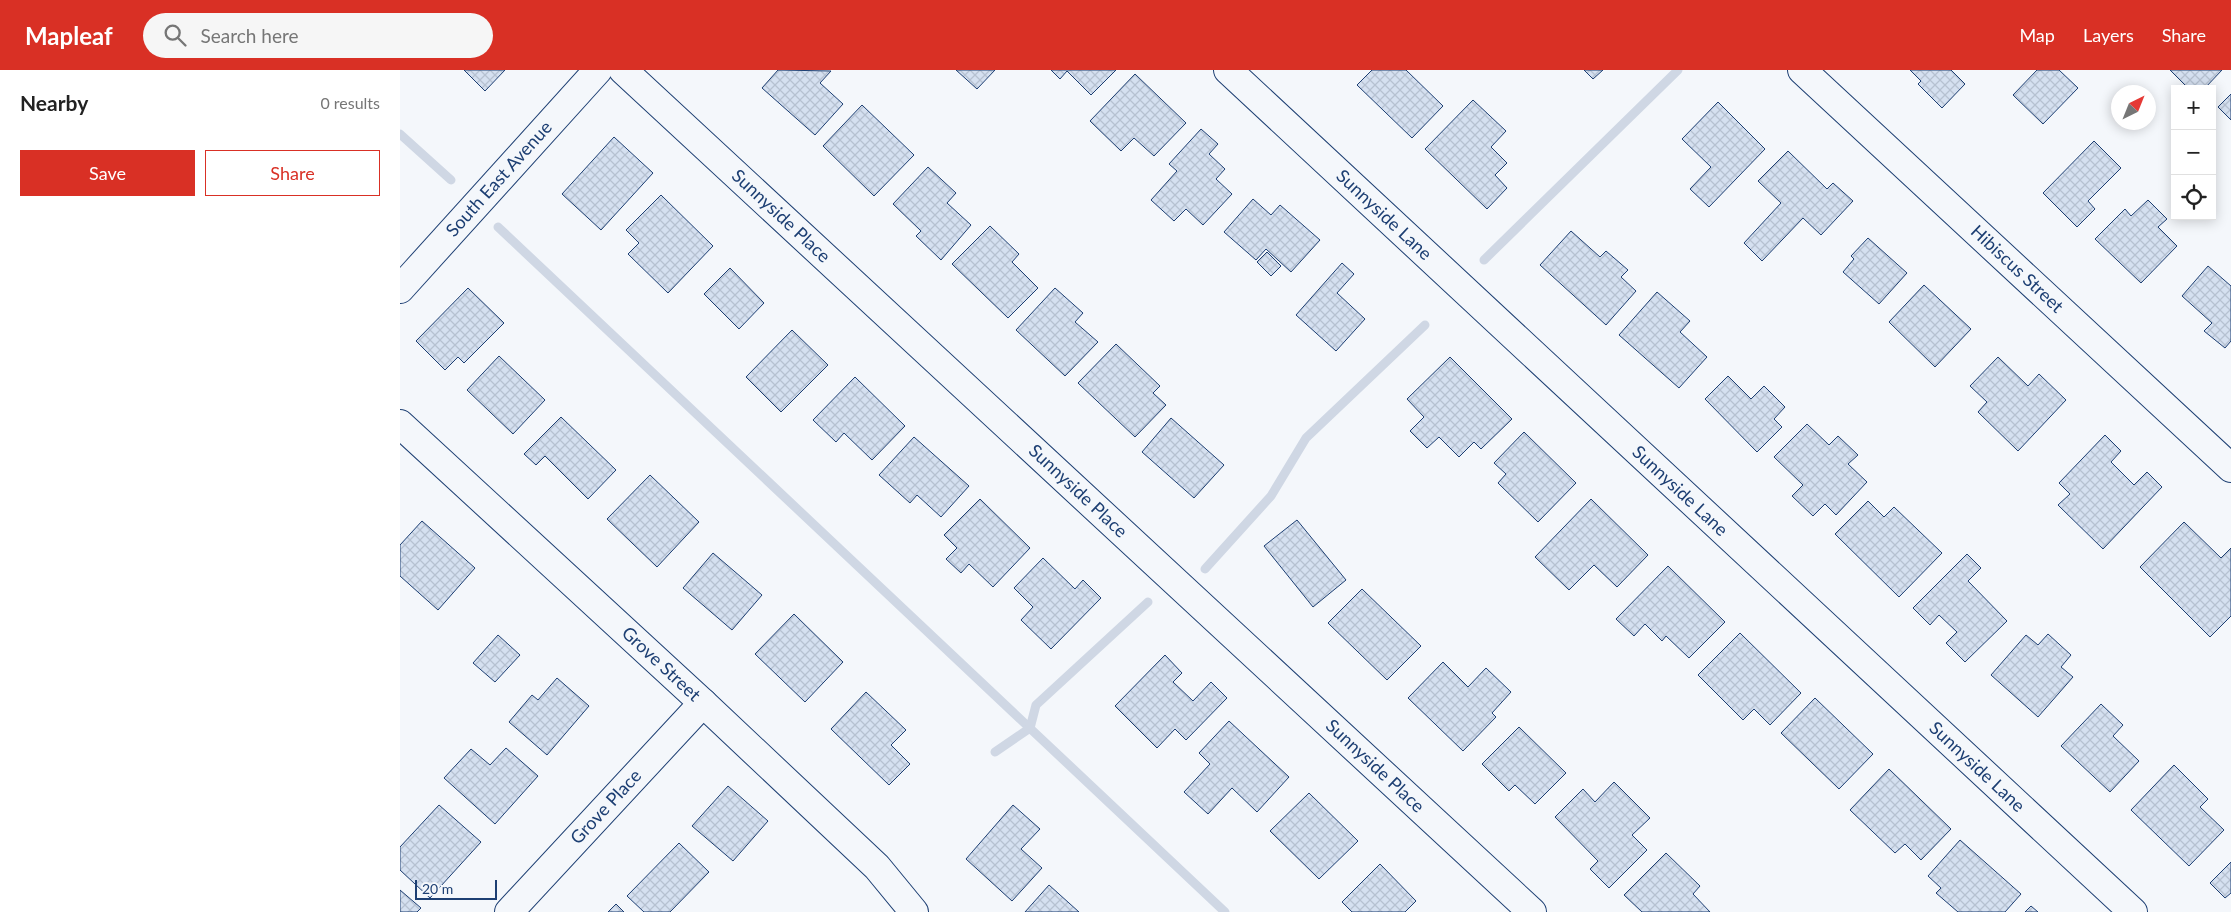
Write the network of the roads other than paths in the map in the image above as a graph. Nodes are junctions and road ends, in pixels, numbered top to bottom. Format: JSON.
{"nodes":[{"id":1,"x":598,"y":70,"type":"edge"},
{"id":2,"x":623,"y":70,"type":"edge"},
{"id":3,"x":1228,"y":70,"type":"edge"},
{"id":4,"x":1802,"y":70,"type":"edge"},
{"id":5,"x":400,"y":289,"type":"edge"},
{"id":6,"x":403,"y":432,"type":"edge"},
{"id":7,"x":2231,"y":468,"type":"edge"},
{"id":8,"x":703,"y":703,"type":"junction"},
{"id":9,"x":510,"y":912,"type":"edge"},
{"id":10,"x":914,"y":912,"type":"edge"},
{"id":11,"x":1532,"y":912,"type":"edge"},
{"id":12,"x":2133,"y":912,"type":"edge"}],
"edges":[{"from":1,"to":5,"type":"street","name":"South East Avenue"},
{"from":2,"to":11,"type":"street","name":"Sunnyside Place"},
{"from":3,"to":12,"type":"street","name":"Sunnyside Lane"},
{"from":4,"to":7,"type":"street","name":"Hibiscus Street"},
{"from":6,"to":8,"type":"street","name":"Grove Street"},
{"from":8,"to":9,"type":"street","name":"Grove Place"},
{"from":8,"to":10,"type":"street","name":"Grove Street"}]}
